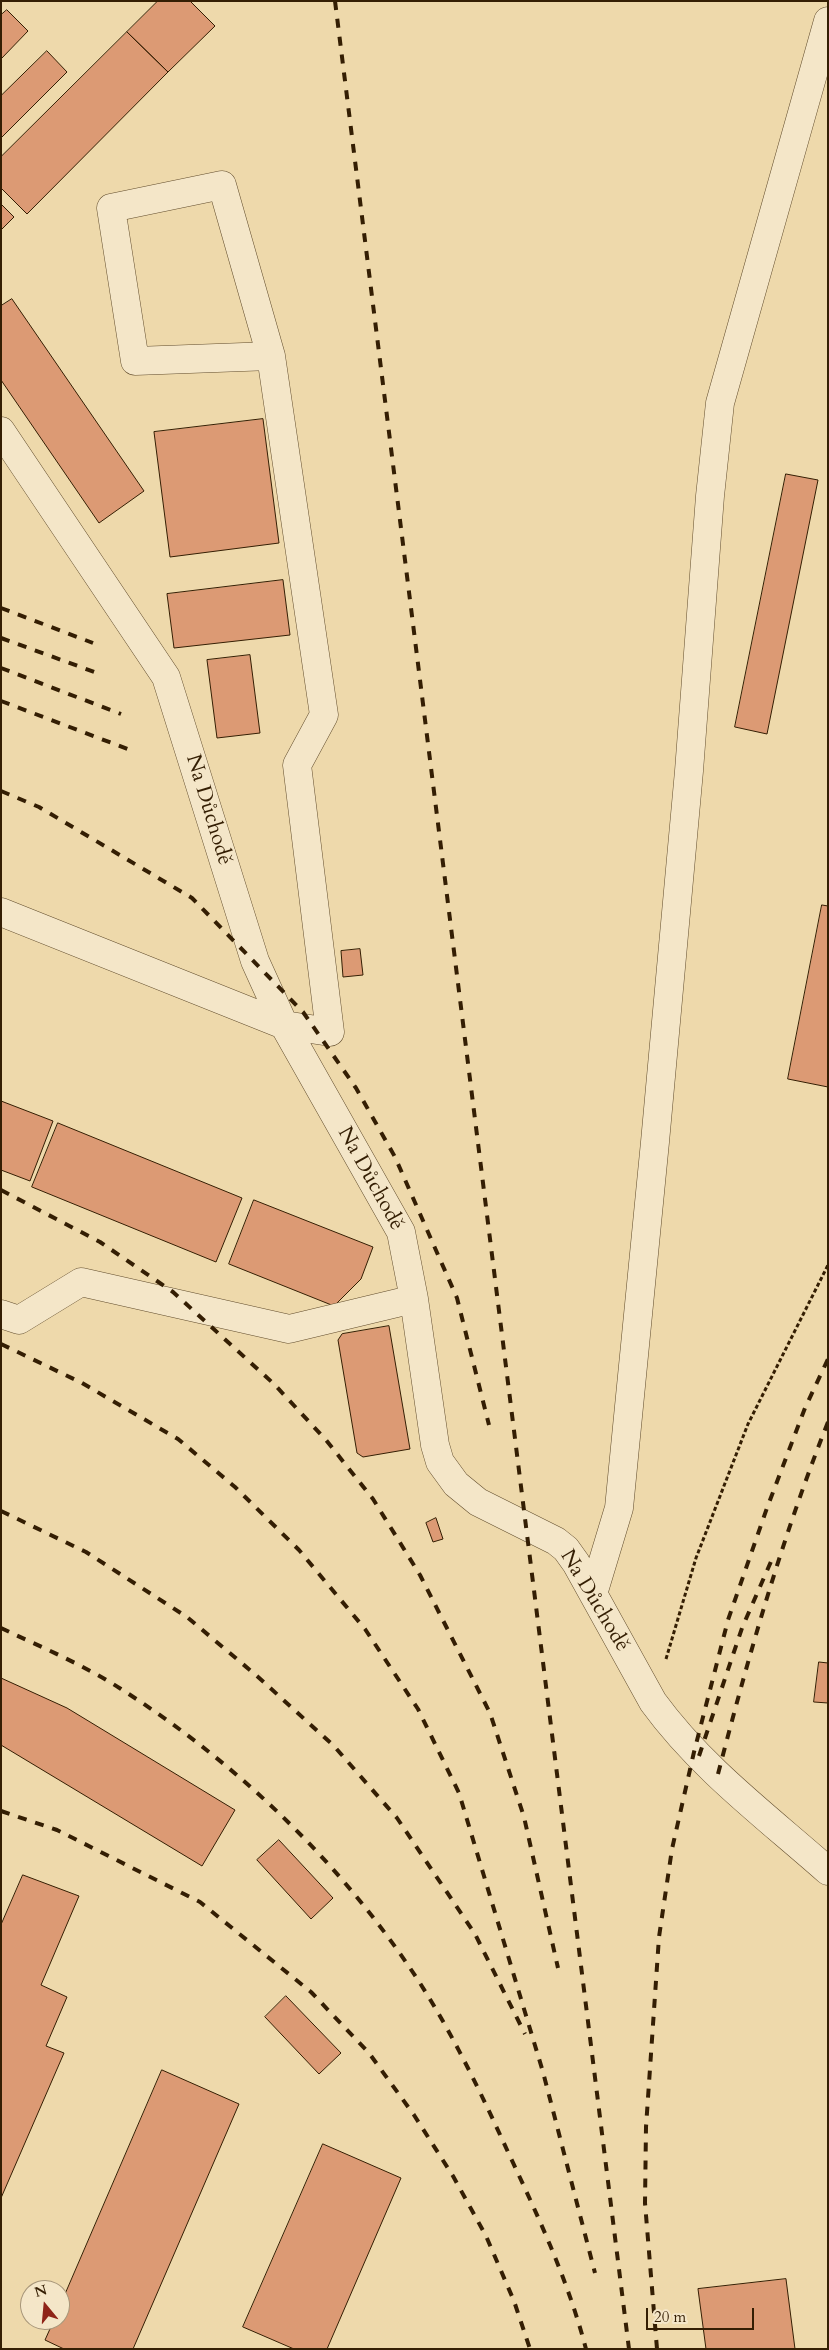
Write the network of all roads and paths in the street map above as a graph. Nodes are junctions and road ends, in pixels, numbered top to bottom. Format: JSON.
{"nodes":[{"id":1,"x":828,"y":21,"type":"edge"},
{"id":2,"x":271,"y":356,"type":"junction"},
{"id":3,"x":1,"y":431,"type":"edge"},
{"id":4,"x":1,"y":912,"type":"edge"},
{"id":5,"x":284,"y":1025,"type":"junction"},
{"id":6,"x":828,"y":1265,"type":"edge"},
{"id":7,"x":414,"y":1300,"type":"junction"},
{"id":8,"x":1,"y":1314,"type":"edge"},
{"id":9,"x":593,"y":1594,"type":"junction"},
{"id":10,"x":653,"y":1702,"type":"junction"},
{"id":11,"x":828,"y":1871,"type":"edge"}],
"edges":[{"from":1,"to":9,"type":"street"},
{"from":2,"to":2,"type":"street"},
{"from":2,"to":5,"type":"street"},
{"from":3,"to":5,"type":"street","name":"Na Důchodě"},
{"from":4,"to":5,"type":"street"},
{"from":5,"to":7,"type":"street","name":"Na Důchodě"},
{"from":6,"to":10,"type":"path"},
{"from":7,"to":8,"type":"street"},
{"from":7,"to":9,"type":"street","name":"Na Důchodě"},
{"from":9,"to":10,"type":"street","name":"Na Důchodě"},
{"from":10,"to":11,"type":"street","name":"Na Důchodě"}]}
